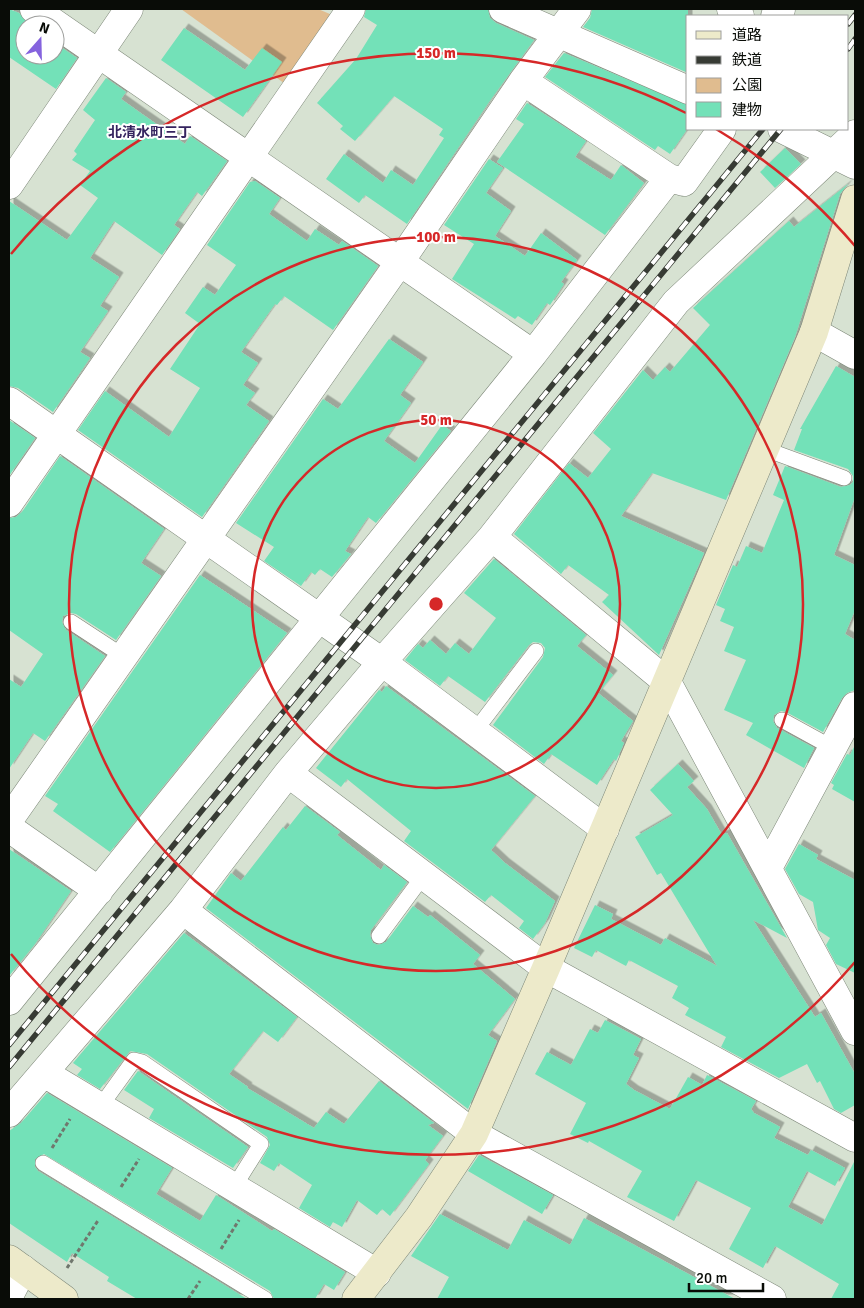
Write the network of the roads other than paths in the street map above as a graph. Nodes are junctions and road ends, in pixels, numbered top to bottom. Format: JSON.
{"nodes":[{"id":1,"x":34,"y":9,"type":"edge"},
{"id":2,"x":129,"y":9,"type":"edge"},
{"id":3,"x":351,"y":9,"type":"edge"},
{"id":4,"x":503,"y":9,"type":"edge"},
{"id":5,"x":577,"y":9,"type":"edge"},
{"id":6,"x":560,"y":34,"type":"junction"},
{"id":7,"x":97,"y":54,"type":"junction"},
{"id":8,"x":523,"y":81,"type":"junction"},
{"id":9,"x":686,"y":89,"type":"edge"},
{"id":10,"x":721,"y":130,"type":"edge"},
{"id":11,"x":784,"y":130,"type":"edge"},
{"id":12,"x":855,"y":134,"type":"edge"},
{"id":13,"x":250,"y":157,"type":"junction"},
{"id":14,"x":844,"y":160,"type":"edge"},
{"id":15,"x":669,"y":178,"type":"junction"},
{"id":16,"x":9,"y":185,"type":"edge"},
{"id":17,"x":855,"y":199,"type":"edge"},
{"id":18,"x":399,"y":262,"type":"junction"},
{"id":19,"x":814,"y":332,"type":"junction"},
{"id":20,"x":532,"y":354,"type":"junction"},
{"id":21,"x":855,"y":355,"type":"edge"},
{"id":22,"x":9,"y":402,"type":"edge"},
{"id":23,"x":57,"y":436,"type":"junction"},
{"id":24,"x":765,"y":449,"type":"junction"},
{"id":25,"x":844,"y":478,"type":"dead end"},
{"id":26,"x":9,"y":503,"type":"edge"},
{"id":27,"x":492,"y":537,"type":"junction"},
{"id":28,"x":205,"y":540,"type":"junction"},
{"id":29,"x":319,"y":620,"type":"junction"},
{"id":30,"x":71,"y":622,"type":"dead end"},
{"id":31,"x":536,"y":651,"type":"dead end"},
{"id":32,"x":123,"y":656,"type":"junction"},
{"id":33,"x":382,"y":662,"type":"junction"},
{"id":34,"x":666,"y":682,"type":"junction"},
{"id":35,"x":855,"y":706,"type":"edge"},
{"id":36,"x":782,"y":720,"type":"dead end"},
{"id":37,"x":475,"y":731,"type":"junction"},
{"id":38,"x":833,"y":748,"type":"junction"},
{"id":39,"x":288,"y":773,"type":"junction"},
{"id":40,"x":9,"y":820,"type":"edge"},
{"id":41,"x":9,"y":828,"type":"edge"},
{"id":42,"x":605,"y":829,"type":"junction"},
{"id":43,"x":768,"y":868,"type":"junction"},
{"id":44,"x":424,"y":875,"type":"junction"},
{"id":45,"x":99,"y":891,"type":"junction"},
{"id":46,"x":184,"y":910,"type":"junction"},
{"id":47,"x":379,"y":936,"type":"dead end"},
{"id":48,"x":546,"y":968,"type":"junction"},
{"id":49,"x":9,"y":1001,"type":"edge"},
{"id":50,"x":855,"y":1032,"type":"edge"},
{"id":51,"x":44,"y":1073,"type":"junction"},
{"id":52,"x":92,"y":1102,"type":"junction"},
{"id":53,"x":9,"y":1113,"type":"edge"},
{"id":54,"x":474,"y":1134,"type":"junction"},
{"id":55,"x":855,"y":1138,"type":"edge"},
{"id":56,"x":43,"y":1163,"type":"road end"},
{"id":57,"x":244,"y":1192,"type":"junction"},
{"id":58,"x":16,"y":1264,"type":"edge"},
{"id":59,"x":377,"y":1273,"type":"junction"},
{"id":60,"x":9,"y":1296,"type":"edge"},
{"id":61,"x":64,"y":1299,"type":"edge"},
{"id":62,"x":265,"y":1299,"type":"edge"},
{"id":63,"x":356,"y":1299,"type":"edge"},
{"id":64,"x":772,"y":1299,"type":"edge"}],
"edges":[{"from":1,"to":7,"type":"street"},
{"from":2,"to":7,"type":"street"},
{"from":3,"to":13,"type":"street"},
{"from":4,"to":6,"type":"street"},
{"from":5,"to":6,"type":"street"},
{"from":6,"to":8,"type":"street"},
{"from":6,"to":9,"type":"street"},
{"from":7,"to":13,"type":"street"},
{"from":7,"to":16,"type":"street"},
{"from":8,"to":15,"type":"street"},
{"from":8,"to":18,"type":"street"},
{"from":10,"to":15,"type":"street"},
{"from":11,"to":14,"type":"street"},
{"from":12,"to":14,"type":"street"},
{"from":13,"to":18,"type":"street"},
{"from":13,"to":23,"type":"street"},
{"from":14,"to":27,"type":"street"},
{"from":15,"to":20,"type":"street"},
{"from":17,"to":19,"type":"street"},
{"from":18,"to":20,"type":"street"},
{"from":18,"to":28,"type":"street"},
{"from":19,"to":21,"type":"street"},
{"from":19,"to":24,"type":"street"},
{"from":20,"to":29,"type":"street"},
{"from":22,"to":23,"type":"street"},
{"from":23,"to":26,"type":"street"},
{"from":23,"to":28,"type":"street"},
{"from":24,"to":25,"type":"lane"},
{"from":24,"to":34,"type":"street"},
{"from":27,"to":33,"type":"street"},
{"from":27,"to":34,"type":"street"},
{"from":28,"to":29,"type":"street"},
{"from":28,"to":32,"type":"street"},
{"from":29,"to":33,"type":"street"},
{"from":29,"to":45,"type":"street"},
{"from":30,"to":32,"type":"lane"},
{"from":31,"to":37,"type":"lane"},
{"from":32,"to":40,"type":"street"},
{"from":33,"to":37,"type":"street"},
{"from":33,"to":39,"type":"street"},
{"from":34,"to":42,"type":"street"},
{"from":34,"to":43,"type":"street"},
{"from":35,"to":38,"type":"street"},
{"from":36,"to":38,"type":"lane"},
{"from":37,"to":42,"type":"street"},
{"from":38,"to":43,"type":"street"},
{"from":39,"to":44,"type":"street"},
{"from":39,"to":46,"type":"street"},
{"from":41,"to":45,"type":"street"},
{"from":42,"to":48,"type":"street"},
{"from":43,"to":50,"type":"street"},
{"from":44,"to":47,"type":"lane"},
{"from":44,"to":48,"type":"street"},
{"from":45,"to":49,"type":"street"},
{"from":46,"to":51,"type":"street"},
{"from":46,"to":54,"type":"street"},
{"from":48,"to":54,"type":"street"},
{"from":48,"to":55,"type":"street"},
{"from":51,"to":52,"type":"street"},
{"from":51,"to":53,"type":"street"},
{"from":52,"to":57,"type":"street"},
{"from":52,"to":57,"type":"lane"},
{"from":54,"to":59,"type":"street"},
{"from":54,"to":64,"type":"street"},
{"from":56,"to":62,"type":"lane"},
{"from":57,"to":59,"type":"street"},
{"from":58,"to":60,"type":"street"},
{"from":58,"to":61,"type":"street"},
{"from":59,"to":63,"type":"street"}]}
